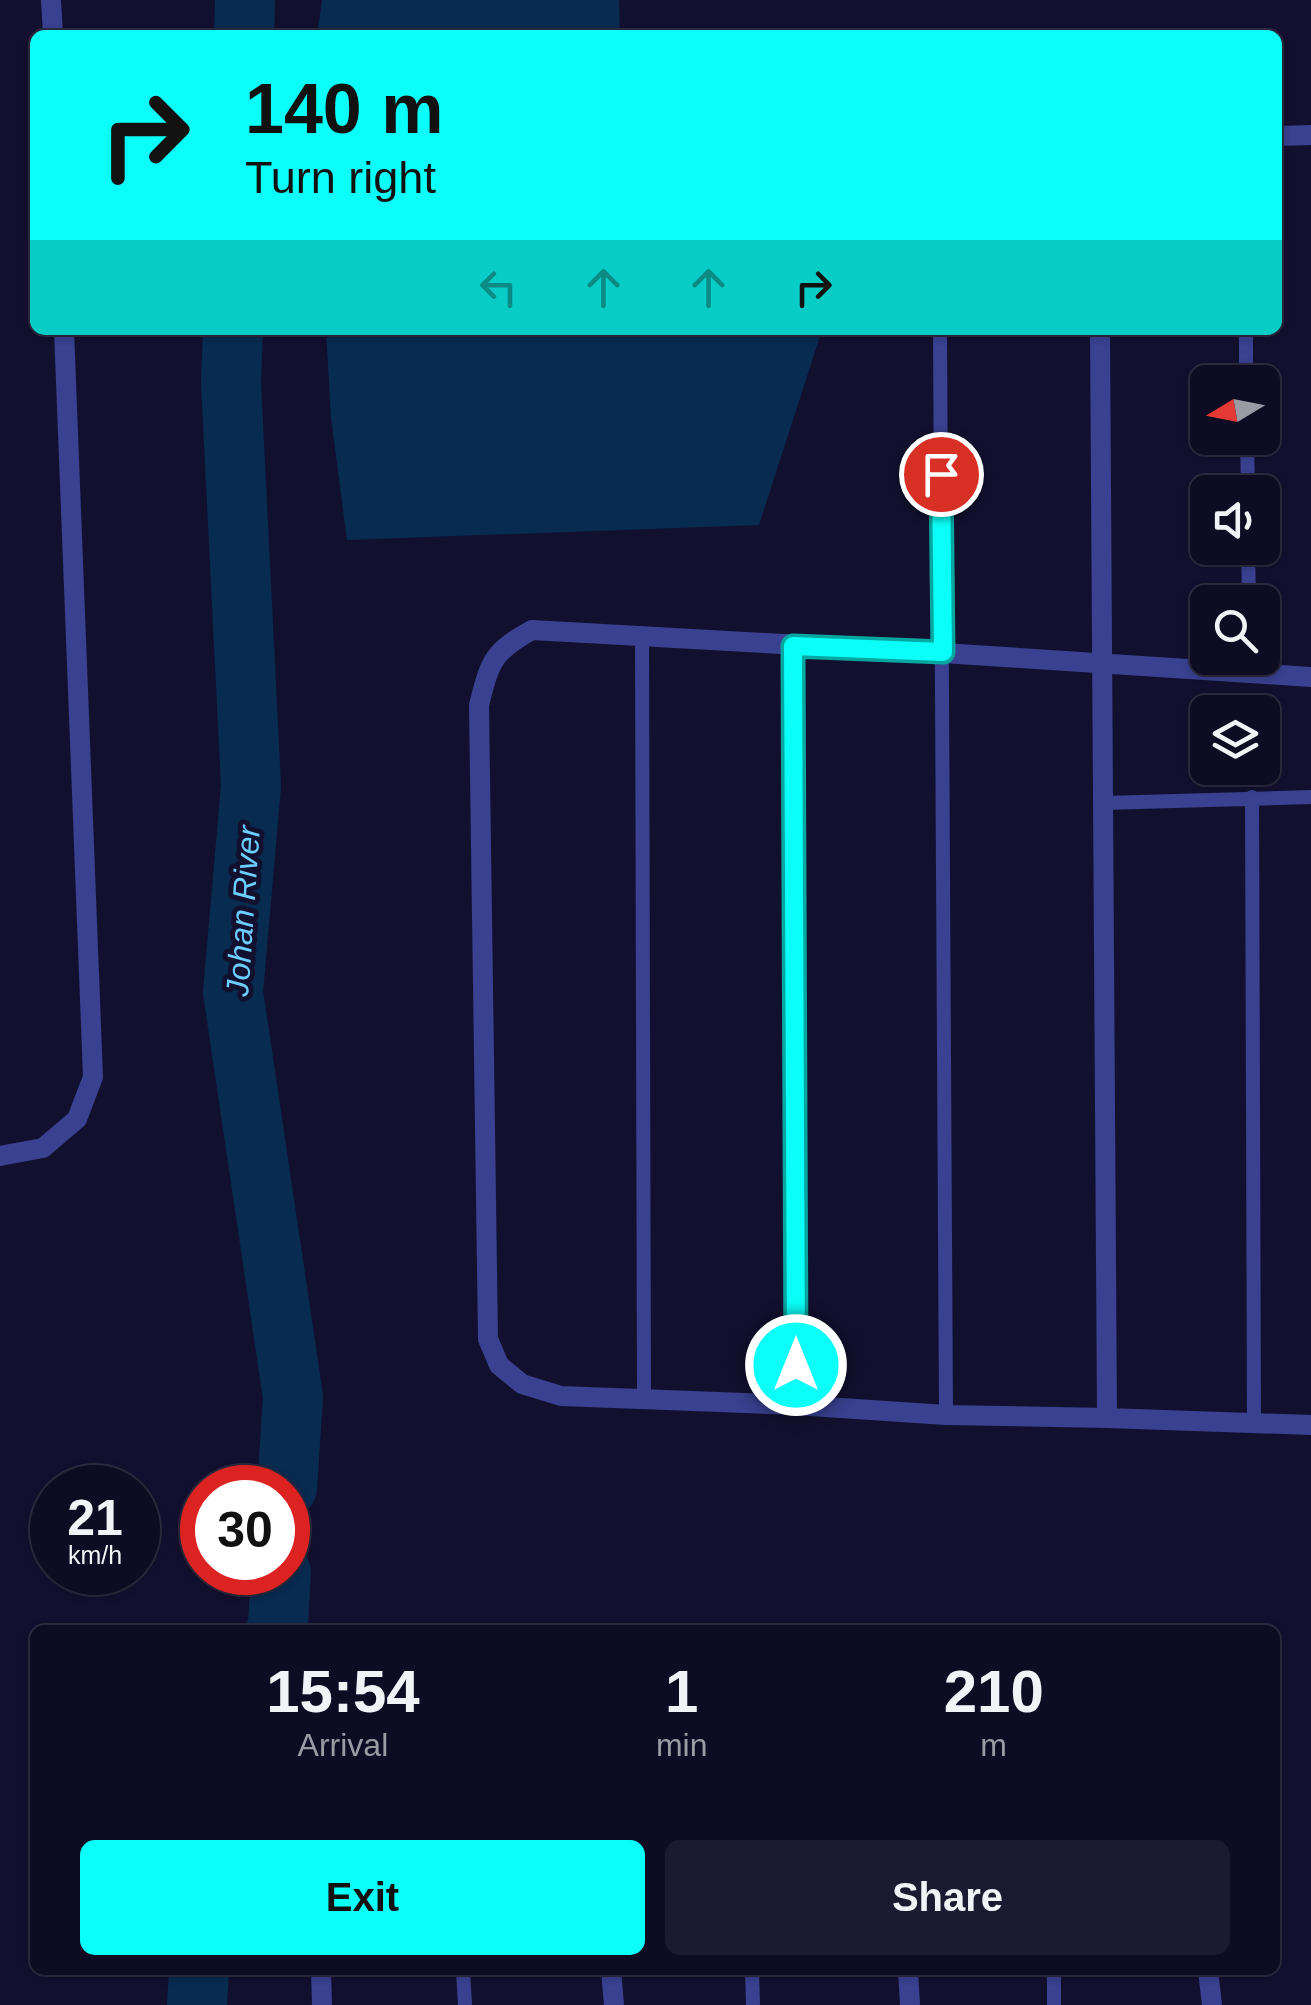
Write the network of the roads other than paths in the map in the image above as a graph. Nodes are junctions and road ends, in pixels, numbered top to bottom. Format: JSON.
{"nodes":[{"id":1,"x":51,"y":0,"type":"edge"},
{"id":2,"x":53,"y":30,"type":"edge"},
{"id":3,"x":1311,"y":135,"type":"edge"},
{"id":4,"x":1282,"y":136,"type":"edge"},
{"id":5,"x":64,"y":335,"type":"edge"},
{"id":6,"x":940,"y":335,"type":"edge"},
{"id":7,"x":1100,"y":335,"type":"edge"},
{"id":8,"x":1246,"y":335,"type":"edge"},
{"id":9,"x":1246,"y":365,"type":"edge"},
{"id":10,"x":642,"y":637,"type":"junction"},
{"id":11,"x":793,"y":646,"type":"junction"},
{"id":12,"x":943,"y":652,"type":"junction"},
{"id":13,"x":1103,"y":664,"type":"junction"},
{"id":14,"x":1190,"y":665,"type":"edge"},
{"id":15,"x":1280,"y":672,"type":"edge"},
{"id":16,"x":1311,"y":677,"type":"edge"},
{"id":17,"x":1311,"y":797,"type":"edge"},
{"id":18,"x":1252,"y":798,"type":"junction"},
{"id":19,"x":1104,"y":803,"type":"junction"},
{"id":20,"x":0,"y":1156,"type":"edge"},
{"id":21,"x":644,"y":1400,"type":"junction"},
{"id":22,"x":796,"y":1405,"type":"junction"},
{"id":23,"x":946,"y":1415,"type":"junction"},
{"id":24,"x":1107,"y":1418,"type":"junction"},
{"id":25,"x":1254,"y":1423,"type":"junction"},
{"id":26,"x":1311,"y":1426,"type":"edge"},
{"id":27,"x":320,"y":1975,"type":"edge"},
{"id":28,"x":463,"y":1975,"type":"edge"},
{"id":29,"x":612,"y":1975,"type":"edge"},
{"id":30,"x":752,"y":1975,"type":"edge"},
{"id":31,"x":908,"y":1975,"type":"edge"},
{"id":32,"x":1054,"y":1975,"type":"edge"},
{"id":33,"x":1209,"y":1975,"type":"edge"},
{"id":34,"x":322,"y":2005,"type":"edge"},
{"id":35,"x":465,"y":2005,"type":"edge"},
{"id":36,"x":614,"y":2005,"type":"edge"},
{"id":37,"x":753,"y":2005,"type":"edge"},
{"id":38,"x":910,"y":2005,"type":"edge"},
{"id":39,"x":1054,"y":2005,"type":"edge"},
{"id":40,"x":1212,"y":2005,"type":"edge"}],
"edges":[{"from":1,"to":2,"type":"street"},
{"from":3,"to":4,"type":"street"},
{"from":5,"to":20,"type":"street"},
{"from":6,"to":12,"type":"lane"},
{"from":7,"to":13,"type":"street"},
{"from":8,"to":9,"type":"lane"},
{"from":10,"to":11,"type":"street"},
{"from":10,"to":21,"type":"lane"},
{"from":10,"to":21,"type":"street"},
{"from":11,"to":12,"type":"street"},
{"from":11,"to":22,"type":"street"},
{"from":12,"to":13,"type":"street"},
{"from":12,"to":23,"type":"lane"},
{"from":13,"to":14,"type":"street"},
{"from":13,"to":19,"type":"street"},
{"from":15,"to":16,"type":"street"},
{"from":17,"to":18,"type":"lane"},
{"from":18,"to":19,"type":"lane"},
{"from":18,"to":25,"type":"lane"},
{"from":19,"to":24,"type":"street"},
{"from":21,"to":22,"type":"street"},
{"from":22,"to":23,"type":"street"},
{"from":23,"to":24,"type":"street"},
{"from":24,"to":25,"type":"street"},
{"from":25,"to":26,"type":"street"},
{"from":27,"to":34,"type":"street"},
{"from":28,"to":35,"type":"lane"},
{"from":29,"to":36,"type":"street"},
{"from":30,"to":37,"type":"lane"},
{"from":31,"to":38,"type":"street"},
{"from":32,"to":39,"type":"lane"},
{"from":33,"to":40,"type":"street"}]}
